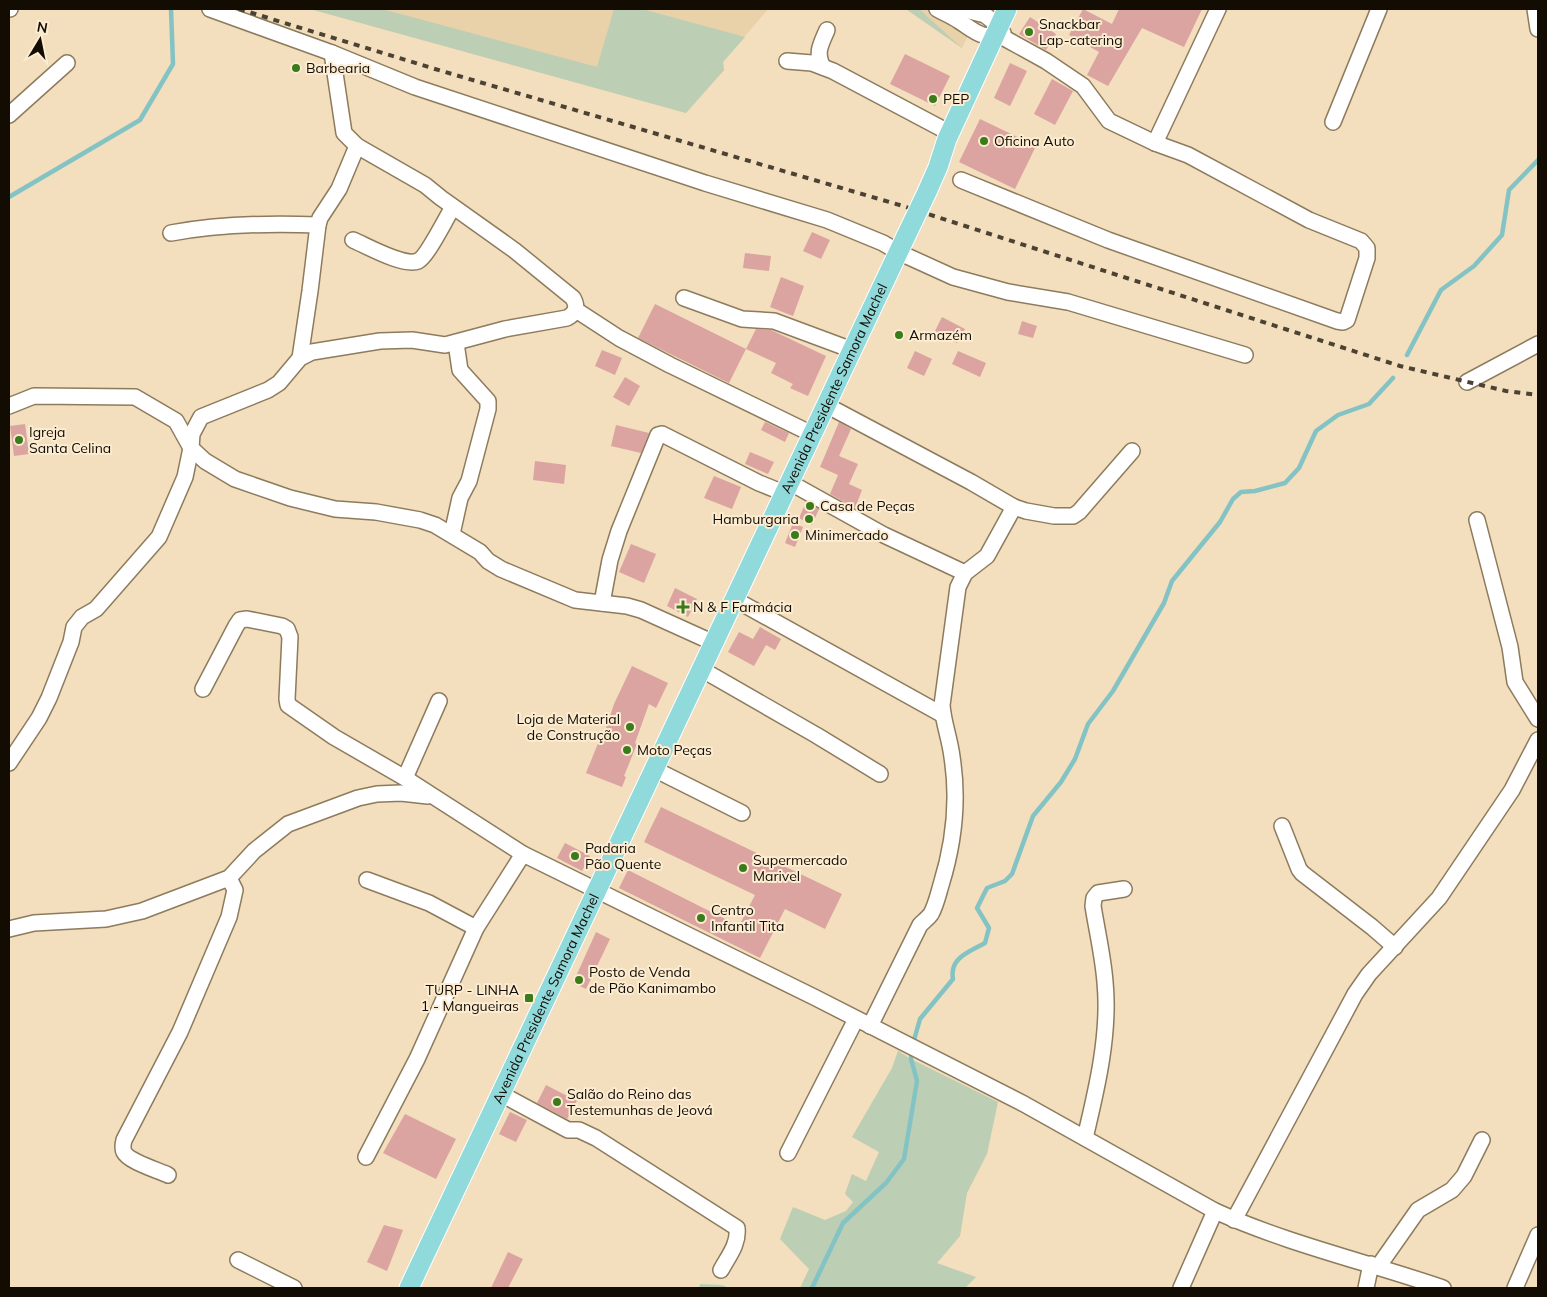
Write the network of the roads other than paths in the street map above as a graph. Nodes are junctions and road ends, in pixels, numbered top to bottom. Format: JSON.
{"nodes":[{"id":1,"x":210,"y":9,"type":"edge"},
{"id":2,"x":937,"y":9,"type":"edge"},
{"id":3,"x":961,"y":9,"type":"edge"},
{"id":4,"x":1007,"y":9,"type":"edge"},
{"id":5,"x":1020,"y":9,"type":"edge"},
{"id":6,"x":1218,"y":9,"type":"edge"},
{"id":7,"x":1379,"y":9,"type":"edge"},
{"id":8,"x":1535,"y":9,"type":"edge"},
{"id":9,"x":1538,"y":28,"type":"edge"},
{"id":10,"x":1000,"y":29,"type":"edge"},
{"id":11,"x":827,"y":30,"type":"dead end"},
{"id":12,"x":976,"y":32,"type":"junction"},
{"id":13,"x":332,"y":53,"type":"junction"},
{"id":14,"x":787,"y":61,"type":"dead end"},
{"id":15,"x":67,"y":63,"type":"dead end"},
{"id":16,"x":823,"y":67,"type":"junction"},
{"id":17,"x":979,"y":69,"type":"junction"},
{"id":18,"x":9,"y":115,"type":"edge"},
{"id":19,"x":1333,"y":122,"type":"dead end"},
{"id":20,"x":950,"y":133,"type":"junction"},
{"id":21,"x":1155,"y":143,"type":"junction"},
{"id":22,"x":357,"y":146,"type":"junction"},
{"id":23,"x":938,"y":167,"type":"junction"},
{"id":24,"x":961,"y":180,"type":"dead end"},
{"id":25,"x":453,"y":207,"type":"junction"},
{"id":26,"x":318,"y":225,"type":"junction"},
{"id":27,"x":171,"y":233,"type":"dead end"},
{"id":28,"x":353,"y":240,"type":"dead end"},
{"id":29,"x":902,"y":244,"type":"junction"},
{"id":30,"x":684,"y":298,"type":"dead end"},
{"id":31,"x":576,"y":310,"type":"junction"},
{"id":32,"x":456,"y":343,"type":"junction"},
{"id":33,"x":1538,"y":344,"type":"edge"},
{"id":34,"x":852,"y":350,"type":"junction"},
{"id":35,"x":1245,"y":355,"type":"dead end"},
{"id":36,"x":300,"y":358,"type":"junction"},
{"id":37,"x":1467,"y":382,"type":"dead end"},
{"id":38,"x":826,"y":405,"type":"junction"},
{"id":39,"x":9,"y":406,"type":"edge"},
{"id":40,"x":812,"y":434,"type":"junction"},
{"id":41,"x":192,"y":448,"type":"junction"},
{"id":42,"x":1132,"y":451,"type":"dead end"},
{"id":43,"x":787,"y":488,"type":"junction"},
{"id":44,"x":1014,"y":507,"type":"junction"},
{"id":45,"x":1477,"y":520,"type":"dead end"},
{"id":46,"x":452,"y":534,"type":"junction"},
{"id":47,"x":965,"y":573,"type":"junction"},
{"id":48,"x":734,"y":599,"type":"junction"},
{"id":49,"x":602,"y":603,"type":"junction"},
{"id":50,"x":714,"y":643,"type":"junction"},
{"id":51,"x":701,"y":669,"type":"junction"},
{"id":52,"x":203,"y":689,"type":"dead end"},
{"id":53,"x":439,"y":701,"type":"dead end"},
{"id":54,"x":943,"y":715,"type":"junction"},
{"id":55,"x":1538,"y":719,"type":"edge"},
{"id":56,"x":1538,"y":740,"type":"edge"},
{"id":57,"x":9,"y":763,"type":"edge"},
{"id":58,"x":654,"y":768,"type":"junction"},
{"id":59,"x":880,"y":774,"type":"dead end"},
{"id":60,"x":405,"y":778,"type":"junction"},
{"id":61,"x":432,"y":796,"type":"junction"},
{"id":62,"x":742,"y":813,"type":"dead end"},
{"id":63,"x":1282,"y":826,"type":"dead end"},
{"id":64,"x":523,"y":854,"type":"junction"},
{"id":65,"x":229,"y":878,"type":"junction"},
{"id":66,"x":367,"y":880,"type":"dead end"},
{"id":67,"x":1124,"y":889,"type":"dead end"},
{"id":68,"x":596,"y":891,"type":"junction"},
{"id":69,"x":476,"y":928,"type":"junction"},
{"id":70,"x":9,"y":929,"type":"edge"},
{"id":71,"x":1395,"y":947,"type":"junction"},
{"id":72,"x":856,"y":1019,"type":"junction"},
{"id":73,"x":870,"y":1026,"type":"junction"},
{"id":74,"x":500,"y":1094,"type":"junction"},
{"id":75,"x":1085,"y":1138,"type":"junction"},
{"id":76,"x":1482,"y":1140,"type":"dead end"},
{"id":77,"x":788,"y":1153,"type":"dead end"},
{"id":78,"x":366,"y":1157,"type":"dead end"},
{"id":79,"x":168,"y":1175,"type":"dead end"},
{"id":80,"x":1215,"y":1210,"type":"junction"},
{"id":81,"x":1234,"y":1220,"type":"junction"},
{"id":82,"x":1538,"y":1235,"type":"edge"},
{"id":83,"x":238,"y":1260,"type":"dead end"},
{"id":84,"x":1375,"y":1265,"type":"junction"},
{"id":85,"x":721,"y":1270,"type":"dead end"},
{"id":86,"x":294,"y":1288,"type":"edge"},
{"id":87,"x":409,"y":1288,"type":"edge"},
{"id":88,"x":1181,"y":1288,"type":"edge"},
{"id":89,"x":1366,"y":1288,"type":"edge"},
{"id":90,"x":1443,"y":1288,"type":"edge"},
{"id":91,"x":1515,"y":1288,"type":"edge"}],
"edges":[{"from":1,"to":13,"type":"street"},
{"from":2,"to":12,"type":"street"},
{"from":3,"to":10,"type":"street"},
{"from":4,"to":10,"type":"main road","name":"Avenida Presidente Samora Machel"},
{"from":5,"to":10,"type":"main road","name":"Avenida Presidente Samora Machel"},
{"from":6,"to":21,"type":"street"},
{"from":7,"to":19,"type":"street"},
{"from":8,"to":9,"type":"street"},
{"from":10,"to":12,"type":"street"},
{"from":10,"to":17,"type":"main road","name":"Avenida Presidente Samora Machel"},
{"from":10,"to":21,"type":"street"},
{"from":10,"to":23,"type":"main road","name":"Avenida Presidente Samora Machel"},
{"from":11,"to":16,"type":"street"},
{"from":12,"to":17,"type":"street"},
{"from":13,"to":22,"type":"street"},
{"from":13,"to":29,"type":"street"},
{"from":14,"to":16,"type":"street"},
{"from":15,"to":18,"type":"street"},
{"from":16,"to":20,"type":"street"},
{"from":17,"to":20,"type":"main road","name":"Avenida Presidente Samora Machel"},
{"from":20,"to":23,"type":"main road","name":"Avenida Presidente Samora Machel"},
{"from":21,"to":24,"type":"street"},
{"from":22,"to":25,"type":"street"},
{"from":22,"to":26,"type":"street"},
{"from":23,"to":29,"type":"main road","name":"Avenida Presidente Samora Machel","bridge":true},
{"from":25,"to":28,"type":"street"},
{"from":25,"to":31,"type":"street"},
{"from":26,"to":27,"type":"street"},
{"from":26,"to":36,"type":"street"},
{"from":29,"to":34,"type":"main road","name":"Avenida Presidente Samora Machel"},
{"from":29,"to":35,"type":"street"},
{"from":30,"to":34,"type":"street"},
{"from":31,"to":32,"type":"street"},
{"from":31,"to":40,"type":"street"},
{"from":32,"to":36,"type":"street"},
{"from":32,"to":46,"type":"street"},
{"from":33,"to":37,"type":"street"},
{"from":34,"to":38,"type":"main road","name":"Avenida Presidente Samora Machel"},
{"from":36,"to":41,"type":"street"},
{"from":38,"to":40,"type":"main road","name":"Avenida Presidente Samora Machel"},
{"from":38,"to":44,"type":"street"},
{"from":39,"to":41,"type":"street"},
{"from":40,"to":43,"type":"main road","name":"Avenida Presidente Samora Machel"},
{"from":41,"to":46,"type":"street"},
{"from":41,"to":57,"type":"street"},
{"from":42,"to":44,"type":"street"},
{"from":43,"to":47,"type":"street"},
{"from":43,"to":48,"type":"main road","name":"Avenida Presidente Samora Machel"},
{"from":43,"to":49,"type":"street"},
{"from":44,"to":47,"type":"street"},
{"from":45,"to":55,"type":"street"},
{"from":46,"to":49,"type":"street"},
{"from":47,"to":54,"type":"street"},
{"from":48,"to":50,"type":"main road","name":"Avenida Presidente Samora Machel"},
{"from":48,"to":54,"type":"street"},
{"from":49,"to":50,"type":"street"},
{"from":50,"to":51,"type":"main road","name":"Avenida Presidente Samora Machel"},
{"from":51,"to":58,"type":"main road","name":"Avenida Presidente Samora Machel"},
{"from":51,"to":59,"type":"street"},
{"from":52,"to":60,"type":"street"},
{"from":53,"to":60,"type":"street"},
{"from":54,"to":73,"type":"street"},
{"from":56,"to":71,"type":"street"},
{"from":58,"to":62,"type":"street"},
{"from":58,"to":68,"type":"main road","name":"Avenida Presidente Samora Machel"},
{"from":60,"to":61,"type":"street"},
{"from":61,"to":64,"type":"street"},
{"from":61,"to":65,"type":"street"},
{"from":63,"to":71,"type":"street"},
{"from":64,"to":68,"type":"street"},
{"from":64,"to":69,"type":"street"},
{"from":65,"to":70,"type":"street"},
{"from":65,"to":79,"type":"street"},
{"from":66,"to":69,"type":"street"},
{"from":67,"to":75,"type":"street"},
{"from":68,"to":72,"type":"street"},
{"from":68,"to":74,"type":"main road","name":"Avenida Presidente Samora Machel"},
{"from":69,"to":78,"type":"street"},
{"from":71,"to":81,"type":"street"},
{"from":72,"to":73,"type":"street"},
{"from":72,"to":77,"type":"street"},
{"from":73,"to":75,"type":"street"},
{"from":74,"to":85,"type":"street"},
{"from":74,"to":87,"type":"main road","name":"Avenida Presidente Samora Machel"},
{"from":75,"to":80,"type":"street"},
{"from":76,"to":84,"type":"street"},
{"from":80,"to":81,"type":"street"},
{"from":80,"to":88,"type":"street"},
{"from":81,"to":84,"type":"street"},
{"from":82,"to":91,"type":"street"},
{"from":83,"to":86,"type":"street"},
{"from":84,"to":89,"type":"street"},
{"from":84,"to":90,"type":"street"}]}
